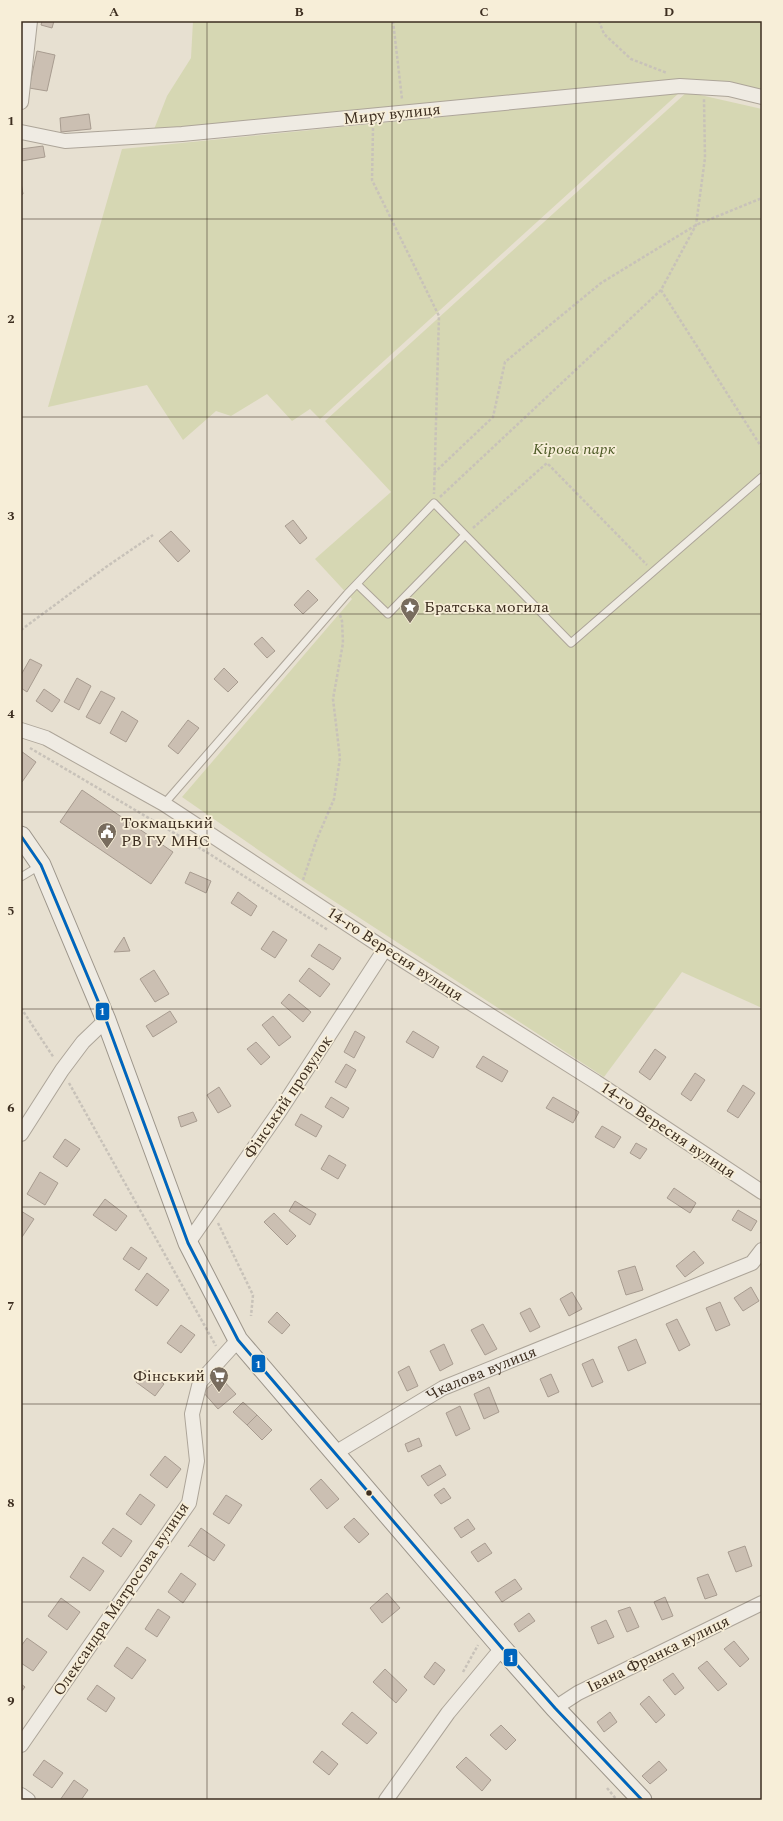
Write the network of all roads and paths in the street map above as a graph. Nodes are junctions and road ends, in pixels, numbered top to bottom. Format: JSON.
{"nodes":[{"id":1,"x":30,"y":21,"type":"edge"},
{"id":2,"x":393,"y":21,"type":"edge"},
{"id":3,"x":600,"y":21,"type":"edge"},
{"id":4,"x":675,"y":76,"type":"dead end"},
{"id":5,"x":704,"y":87,"type":"junction"},
{"id":6,"x":762,"y":98,"type":"edge"},
{"id":7,"x":21,"y":102,"type":"edge"},
{"id":8,"x":403,"y":114,"type":"junction"},
{"id":9,"x":374,"y":116,"type":"junction"},
{"id":10,"x":21,"y":132,"type":"edge"},
{"id":11,"x":762,"y":198,"type":"edge"},
{"id":12,"x":696,"y":225,"type":"junction"},
{"id":13,"x":660,"y":290,"type":"junction"},
{"id":14,"x":762,"y":448,"type":"edge"},
{"id":15,"x":434,"y":473,"type":"junction"},
{"id":16,"x":762,"y":477,"type":"edge"},
{"id":17,"x":434,"y":503,"type":"junction"},
{"id":18,"x":153,"y":535,"type":"dead end"},
{"id":19,"x":465,"y":535,"type":"junction"},
{"id":20,"x":653,"y":572,"type":"junction"},
{"id":21,"x":357,"y":584,"type":"junction"},
{"id":22,"x":337,"y":606,"type":"junction"},
{"id":23,"x":21,"y":630,"type":"edge"},
{"id":24,"x":21,"y":730,"type":"edge"},
{"id":25,"x":164,"y":804,"type":"junction"},
{"id":26,"x":21,"y":836,"type":"edge"},
{"id":27,"x":41,"y":865,"type":"junction"},
{"id":28,"x":21,"y":877,"type":"edge"},
{"id":29,"x":302,"y":894,"type":"junction"},
{"id":30,"x":297,"y":910,"type":"dead end"},
{"id":31,"x":385,"y":949,"type":"junction"},
{"id":32,"x":21,"y":1008,"type":"edge"},
{"id":33,"x":106,"y":1020,"type":"junction"},
{"id":34,"x":62,"y":1070,"type":"junction"},
{"id":35,"x":21,"y":1134,"type":"edge"},
{"id":36,"x":762,"y":1192,"type":"edge"},
{"id":37,"x":222,"y":1217,"type":"dead end"},
{"id":38,"x":188,"y":1243,"type":"junction"},
{"id":39,"x":762,"y":1250,"type":"edge"},
{"id":40,"x":251,"y":1316,"type":"dead end"},
{"id":41,"x":227,"y":1347,"type":"junction"},
{"id":42,"x":212,"y":1352,"type":"dead end"},
{"id":43,"x":335,"y":1453,"type":"junction"},
{"id":44,"x":762,"y":1603,"type":"edge"},
{"id":45,"x":502,"y":1648,"type":"junction"},
{"id":46,"x":554,"y":1708,"type":"junction"},
{"id":47,"x":21,"y":1745,"type":"edge"},
{"id":48,"x":21,"y":1795,"type":"edge"},
{"id":49,"x":28,"y":1800,"type":"edge"},
{"id":50,"x":386,"y":1800,"type":"edge"},
{"id":51,"x":642,"y":1800,"type":"edge"}],
"edges":[{"from":1,"to":7,"type":"street"},
{"from":2,"to":8,"type":"path"},
{"from":3,"to":4,"type":"path"},
{"from":5,"to":6,"type":"street","name":"Миру вулиця"},
{"from":5,"to":8,"type":"street","name":"Миру вулиця"},
{"from":5,"to":12,"type":"path"},
{"from":8,"to":9,"type":"street","name":"Миру вулиця"},
{"from":9,"to":10,"type":"street","name":"Миру вулиця"},
{"from":9,"to":15,"type":"path"},
{"from":11,"to":12,"type":"path"},
{"from":12,"to":13,"type":"path"},
{"from":12,"to":15,"type":"path"},
{"from":13,"to":14,"type":"path"},
{"from":13,"to":17,"type":"path"},
{"from":15,"to":17,"type":"path"},
{"from":16,"to":20,"type":"lane"},
{"from":17,"to":19,"type":"lane"},
{"from":17,"to":21,"type":"lane"},
{"from":18,"to":23,"type":"path"},
{"from":19,"to":20,"type":"lane"},
{"from":19,"to":20,"type":"path"},
{"from":19,"to":21,"type":"lane"},
{"from":21,"to":22,"type":"lane"},
{"from":22,"to":25,"type":"lane"},
{"from":22,"to":29,"type":"path"},
{"from":24,"to":25,"type":"street","name":"14-го Вересня вулиця"},
{"from":25,"to":29,"type":"street","name":"14-го Вересня вулиця"},
{"from":26,"to":27,"type":"main road"},
{"from":27,"to":28,"type":"lane"},
{"from":27,"to":33,"type":"main road"},
{"from":29,"to":30,"type":"path"},
{"from":29,"to":31,"type":"street","name":"14-го Вересня вулиця"},
{"from":31,"to":36,"type":"street","name":"14-го Вересня вулиця"},
{"from":31,"to":38,"type":"street","name":"Фінський провулок"},
{"from":32,"to":34,"type":"path"},
{"from":33,"to":34,"type":"street"},
{"from":33,"to":38,"type":"main road"},
{"from":34,"to":35,"type":"street"},
{"from":34,"to":41,"type":"path"},
{"from":37,"to":40,"type":"path"},
{"from":38,"to":41,"type":"main road"},
{"from":39,"to":43,"type":"street","name":"Чкалова вулиця"},
{"from":41,"to":42,"type":"path"},
{"from":41,"to":43,"type":"main road"},
{"from":41,"to":47,"type":"street","name":"Олександра Матросова вулиця"},
{"from":43,"to":45,"type":"main road"},
{"from":44,"to":46,"type":"street","name":"Івана Франка вулиця"},
{"from":45,"to":46,"type":"main road"},
{"from":45,"to":50,"type":"street"},
{"from":46,"to":51,"type":"main road"},
{"from":48,"to":49,"type":"street"}]}
